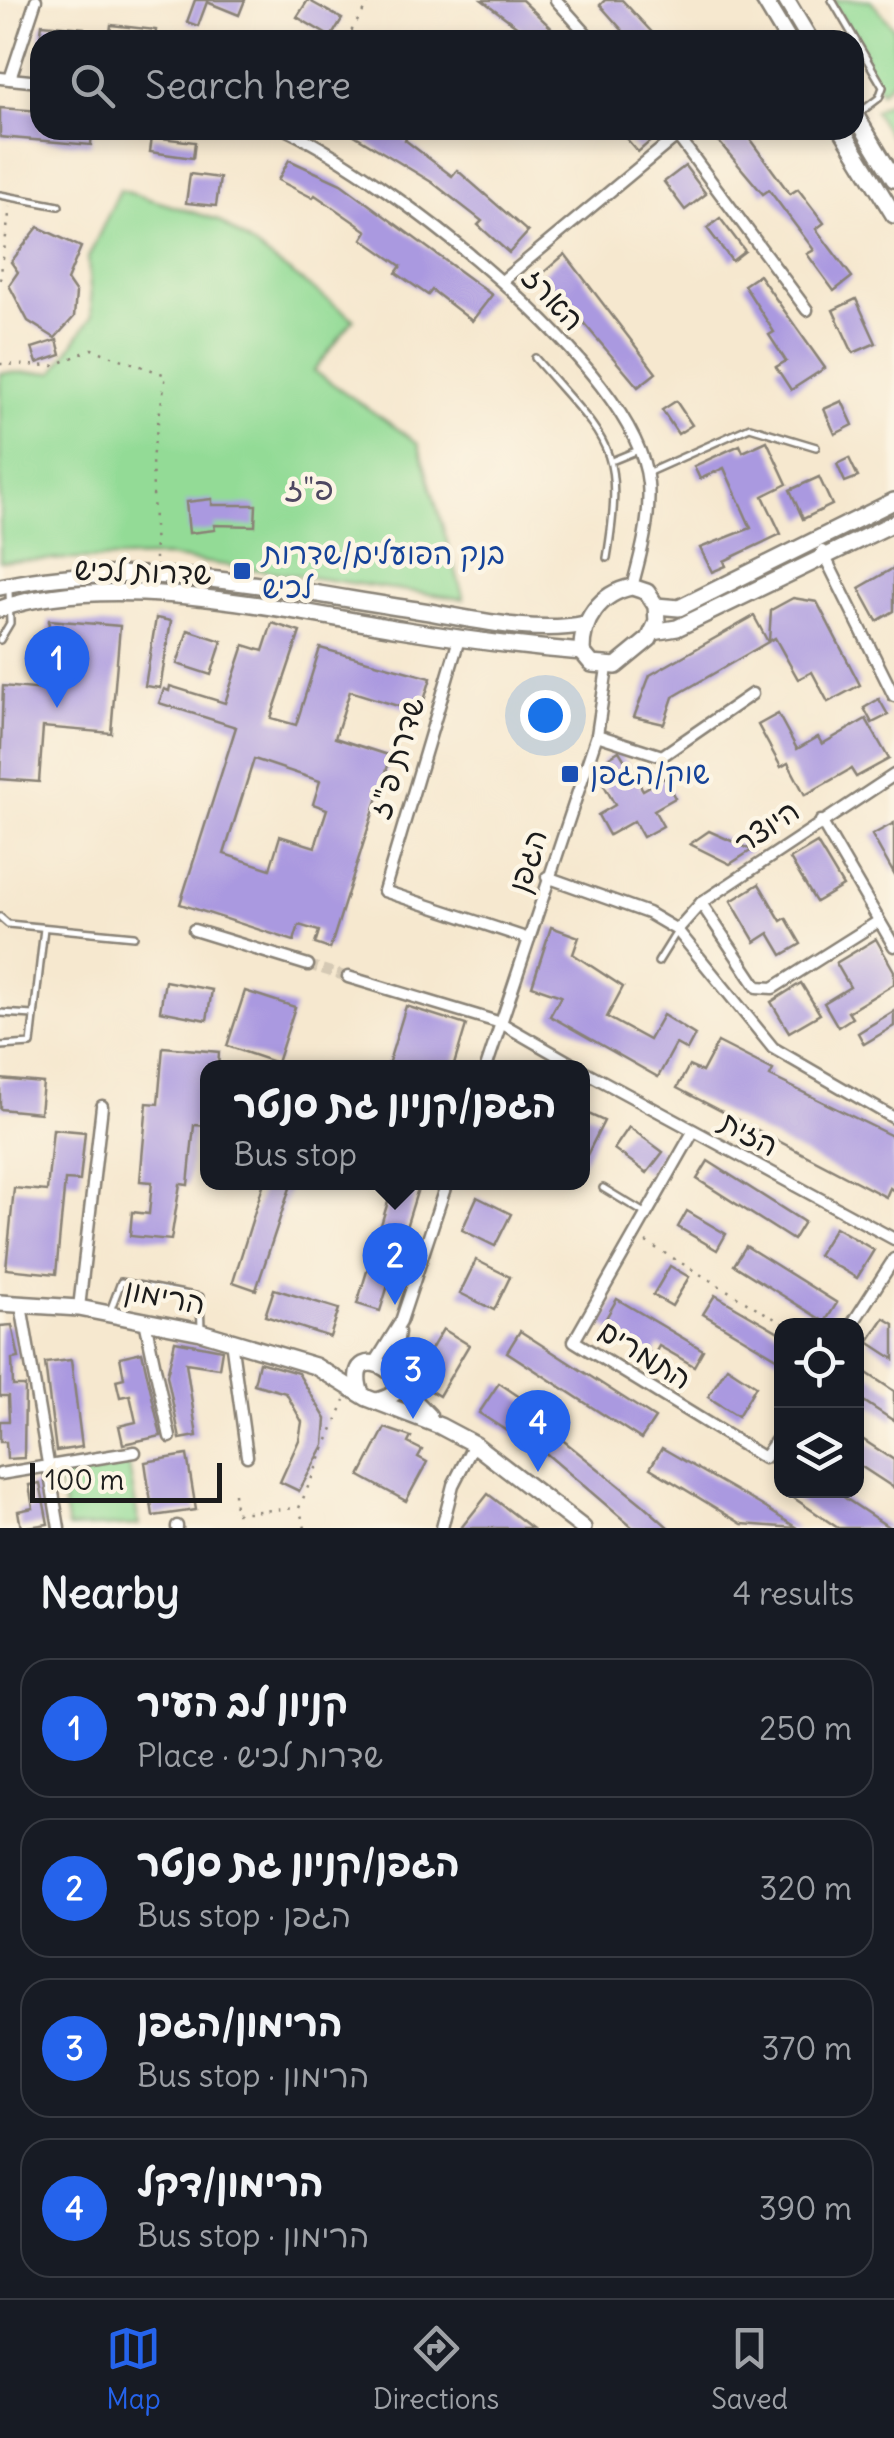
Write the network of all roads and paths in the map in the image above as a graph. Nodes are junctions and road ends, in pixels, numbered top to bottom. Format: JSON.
{"nodes":[{"id":1,"x":36,"y":0,"type":"edge"},
{"id":2,"x":370,"y":0,"type":"edge"},
{"id":3,"x":556,"y":0,"type":"edge"},
{"id":4,"x":764,"y":0,"type":"edge"},
{"id":5,"x":786,"y":0,"type":"edge"},
{"id":6,"x":832,"y":0,"type":"edge"},
{"id":7,"x":352,"y":30,"type":"edge"},
{"id":8,"x":583,"y":30,"type":"edge"},
{"id":9,"x":782,"y":30,"type":"edge"},
{"id":10,"x":804,"y":30,"type":"edge"},
{"id":11,"x":849,"y":30,"type":"edge"},
{"id":12,"x":864,"y":55,"type":"edge"},
{"id":13,"x":5,"y":78,"type":"edge"},
{"id":14,"x":30,"y":81,"type":"edge"},
{"id":15,"x":864,"y":108,"type":"edge"},
{"id":16,"x":864,"y":129,"type":"edge"},
{"id":17,"x":307,"y":140,"type":"edge"},
{"id":18,"x":667,"y":140,"type":"edge"},
{"id":19,"x":680,"y":140,"type":"edge"},
{"id":20,"x":848,"y":140,"type":"edge"},
{"id":21,"x":894,"y":180,"type":"edge"},
{"id":22,"x":0,"y":195,"type":"edge"},
{"id":23,"x":11,"y":197,"type":"junction"},
{"id":24,"x":59,"y":206,"type":"dead end"},
{"id":25,"x":894,"y":215,"type":"edge"},
{"id":26,"x":0,"y":280,"type":"edge"},
{"id":27,"x":502,"y":280,"type":"junction"},
{"id":28,"x":807,"y":310,"type":"dead end"},
{"id":29,"x":535,"y":358,"type":"dead end"},
{"id":30,"x":0,"y":364,"type":"edge"},
{"id":31,"x":816,"y":447,"type":"dead end"},
{"id":32,"x":639,"y":450,"type":"junction"},
{"id":33,"x":613,"y":461,"type":"junction"},
{"id":34,"x":646,"y":474,"type":"junction"},
{"id":35,"x":894,"y":501,"type":"edge"},
{"id":36,"x":894,"y":522,"type":"edge"},
{"id":37,"x":817,"y":541,"type":"junction"},
{"id":38,"x":607,"y":558,"type":"dead end"},
{"id":39,"x":826,"y":558,"type":"junction"},
{"id":40,"x":156,"y":559,"type":"dead end"},
{"id":41,"x":4,"y":586,"type":"edge"},
{"id":42,"x":632,"y":588,"type":"junction"},
{"id":43,"x":656,"y":606,"type":"junction"},
{"id":44,"x":5,"y":608,"type":"edge"},
{"id":45,"x":585,"y":624,"type":"junction"},
{"id":46,"x":653,"y":632,"type":"junction"},
{"id":47,"x":458,"y":639,"type":"junction"},
{"id":48,"x":0,"y":640,"type":"edge"},
{"id":49,"x":582,"y":652,"type":"junction"},
{"id":50,"x":607,"y":668,"type":"junction"},
{"id":51,"x":752,"y":694,"type":"dead end"},
{"id":52,"x":894,"y":696,"type":"edge"},
{"id":53,"x":597,"y":735,"type":"junction"},
{"id":54,"x":894,"y":775,"type":"edge"},
{"id":55,"x":820,"y":821,"type":"junction"},
{"id":56,"x":548,"y":877,"type":"junction"},
{"id":57,"x":701,"y":903,"type":"junction"},
{"id":58,"x":0,"y":916,"type":"edge"},
{"id":59,"x":880,"y":921,"type":"junction"},
{"id":60,"x":44,"y":928,"type":"junction"},
{"id":61,"x":194,"y":930,"type":"dead end"},
{"id":62,"x":677,"y":930,"type":"junction"},
{"id":63,"x":134,"y":936,"type":"dead end"},
{"id":64,"x":530,"y":939,"type":"junction"},
{"id":65,"x":894,"y":946,"type":"edge"},
{"id":66,"x":658,"y":962,"type":"dead end"},
{"id":67,"x":308,"y":965,"type":"tunnel mouth"},
{"id":68,"x":348,"y":977,"type":"tunnel mouth"},
{"id":69,"x":0,"y":1013,"type":"edge"},
{"id":70,"x":34,"y":1015,"type":"junction"},
{"id":71,"x":501,"y":1023,"type":"junction"},
{"id":72,"x":0,"y":1046,"type":"edge"},
{"id":73,"x":489,"y":1060,"type":"edge"},
{"id":74,"x":567,"y":1060,"type":"edge"},
{"id":75,"x":590,"y":1073,"type":"edge"},
{"id":76,"x":102,"y":1106,"type":"dead end"},
{"id":77,"x":894,"y":1118,"type":"edge"},
{"id":78,"x":692,"y":1132,"type":"junction"},
{"id":79,"x":603,"y":1188,"type":"dead end"},
{"id":80,"x":445,"y":1190,"type":"edge"},
{"id":81,"x":646,"y":1214,"type":"junction"},
{"id":82,"x":634,"y":1235,"type":"junction"},
{"id":83,"x":894,"y":1239,"type":"edge"},
{"id":84,"x":894,"y":1260,"type":"edge"},
{"id":85,"x":0,"y":1303,"type":"edge"},
{"id":86,"x":21,"y":1305,"type":"junction"},
{"id":87,"x":79,"y":1308,"type":"junction"},
{"id":88,"x":109,"y":1314,"type":"junction"},
{"id":89,"x":856,"y":1318,"type":"edge"},
{"id":90,"x":774,"y":1319,"type":"edge"},
{"id":91,"x":145,"y":1321,"type":"junction"},
{"id":92,"x":401,"y":1321,"type":"junction"},
{"id":93,"x":201,"y":1332,"type":"junction"},
{"id":94,"x":231,"y":1339,"type":"junction"},
{"id":95,"x":369,"y":1365,"type":"junction"},
{"id":96,"x":316,"y":1366,"type":"junction"},
{"id":97,"x":394,"y":1376,"type":"junction"},
{"id":98,"x":356,"y":1388,"type":"junction"},
{"id":99,"x":376,"y":1400,"type":"junction"},
{"id":100,"x":440,"y":1426,"type":"junction"},
{"id":101,"x":170,"y":1437,"type":"dead end"},
{"id":102,"x":474,"y":1444,"type":"junction"},
{"id":103,"x":774,"y":1444,"type":"edge"},
{"id":104,"x":135,"y":1452,"type":"dead end"},
{"id":105,"x":248,"y":1456,"type":"dead end"},
{"id":106,"x":46,"y":1466,"type":"junction"},
{"id":107,"x":0,"y":1474,"type":"edge"},
{"id":108,"x":234,"y":1493,"type":"dead end"},
{"id":109,"x":299,"y":1508,"type":"junction"},
{"id":110,"x":59,"y":1528,"type":"edge"},
{"id":111,"x":305,"y":1528,"type":"edge"},
{"id":112,"x":442,"y":1528,"type":"edge"},
{"id":113,"x":583,"y":1528,"type":"edge"}],
"edges":[{"from":1,"to":13,"type":"street"},
{"from":2,"to":7,"type":"path"},
{"from":3,"to":8,"type":"street"},
{"from":4,"to":9,"type":"main road"},
{"from":5,"to":10,"type":"main road"},
{"from":6,"to":11,"type":"lane"},
{"from":12,"to":15,"type":"lane"},
{"from":13,"to":14,"type":"street"},
{"from":16,"to":21,"type":"main road"},
{"from":17,"to":27,"type":"street","name":"הארז"},
{"from":18,"to":27,"type":"street"},
{"from":19,"to":28,"type":"street"},
{"from":20,"to":25,"type":"main road"},
{"from":22,"to":23,"type":"lane"},
{"from":23,"to":24,"type":"lane"},
{"from":23,"to":26,"type":"path"},
{"from":27,"to":32,"type":"street","name":"הארז"},
{"from":29,"to":33,"type":"lane"},
{"from":30,"to":40,"type":"path"},
{"from":31,"to":34,"type":"lane"},
{"from":32,"to":33,"type":"lane"},
{"from":32,"to":34,"type":"street","name":"הארז"},
{"from":33,"to":38,"type":"lane"},
{"from":34,"to":42,"type":"street","name":"הארז"},
{"from":35,"to":37,"type":"main road"},
{"from":36,"to":39,"type":"main road"},
{"from":37,"to":39,"type":"street"},
{"from":37,"to":43,"type":"main road"},
{"from":39,"to":46,"type":"main road"},
{"from":39,"to":52,"type":"street"},
{"from":41,"to":44,"type":"lane"},
{"from":41,"to":45,"type":"main road","name":"שדרות לכיש"},
{"from":42,"to":43,"type":"main road"},
{"from":42,"to":45,"type":"main road"},
{"from":43,"to":46,"type":"main road"},
{"from":44,"to":47,"type":"main road","name":"שדרות לכיש"},
{"from":44,"to":48,"type":"lane"},
{"from":45,"to":49,"type":"main road"},
{"from":46,"to":50,"type":"main road"},
{"from":47,"to":49,"type":"main road","name":"שדרות לכיש"},
{"from":47,"to":64,"type":"street","name":"שדרת פ\"ז"},
{"from":49,"to":50,"type":"main road"},
{"from":50,"to":53,"type":"street","name":"הגפן"},
{"from":51,"to":53,"type":"street"},
{"from":53,"to":56,"type":"street","name":"הגפן"},
{"from":54,"to":55,"type":"street","name":"היוצר"},
{"from":55,"to":57,"type":"street","name":"היוצר"},
{"from":55,"to":59,"type":"street"},
{"from":56,"to":62,"type":"street"},
{"from":56,"to":64,"type":"street","name":"הגפן"},
{"from":57,"to":59,"type":"street"},
{"from":57,"to":62,"type":"street","name":"היוצר"},
{"from":58,"to":60,"type":"lane"},
{"from":59,"to":65,"type":"street"},
{"from":60,"to":63,"type":"lane"},
{"from":60,"to":70,"type":"lane"},
{"from":61,"to":67,"type":"street"},
{"from":62,"to":66,"type":"lane"},
{"from":62,"to":77,"type":"street"},
{"from":64,"to":71,"type":"street","name":"הגפן"},
{"from":68,"to":71,"type":"street","name":"הזית"},
{"from":69,"to":70,"type":"lane"},
{"from":70,"to":72,"type":"lane"},
{"from":71,"to":73,"type":"street","name":"הגפן"},
{"from":71,"to":74,"type":"street","name":"הזית"},
{"from":75,"to":78,"type":"street","name":"הזית"},
{"from":76,"to":87,"type":"street"},
{"from":78,"to":81,"type":"street","name":"התמרים"},
{"from":78,"to":83,"type":"street","name":"הזית"},
{"from":79,"to":81,"type":"lane"},
{"from":80,"to":92,"type":"street"},
{"from":81,"to":82,"type":"street","name":"התמרים"},
{"from":82,"to":90,"type":"path"},
{"from":82,"to":103,"type":"street","name":"התמרים"},
{"from":84,"to":89,"type":"street"},
{"from":85,"to":86,"type":"main road","name":"הרימון"},
{"from":86,"to":87,"type":"main road","name":"הרימון"},
{"from":86,"to":106,"type":"street"},
{"from":87,"to":88,"type":"main road","name":"הרימון"},
{"from":88,"to":91,"type":"main road","name":"הרימון"},
{"from":88,"to":93,"type":"lane"},
{"from":91,"to":93,"type":"main road","name":"הרימון"},
{"from":91,"to":101,"type":"street"},
{"from":92,"to":95,"type":"street"},
{"from":92,"to":97,"type":"street"},
{"from":93,"to":94,"type":"main road","name":"הרימון"},
{"from":94,"to":96,"type":"main road","name":"הרימון"},
{"from":94,"to":105,"type":"street"},
{"from":95,"to":96,"type":"main road","name":"הרימון"},
{"from":95,"to":97,"type":"main road"},
{"from":95,"to":98,"type":"main road"},
{"from":96,"to":98,"type":"main road","name":"הרימון"},
{"from":97,"to":99,"type":"main road"},
{"from":97,"to":100,"type":"main road"},
{"from":98,"to":99,"type":"main road"},
{"from":98,"to":109,"type":"path"},
{"from":99,"to":100,"type":"main road"},
{"from":100,"to":102,"type":"main road"},
{"from":102,"to":112,"type":"street"},
{"from":102,"to":113,"type":"main road"},
{"from":104,"to":106,"type":"street"},
{"from":106,"to":107,"type":"street"},
{"from":106,"to":110,"type":"street"},
{"from":108,"to":109,"type":"path"},
{"from":109,"to":111,"type":"path"}]}
